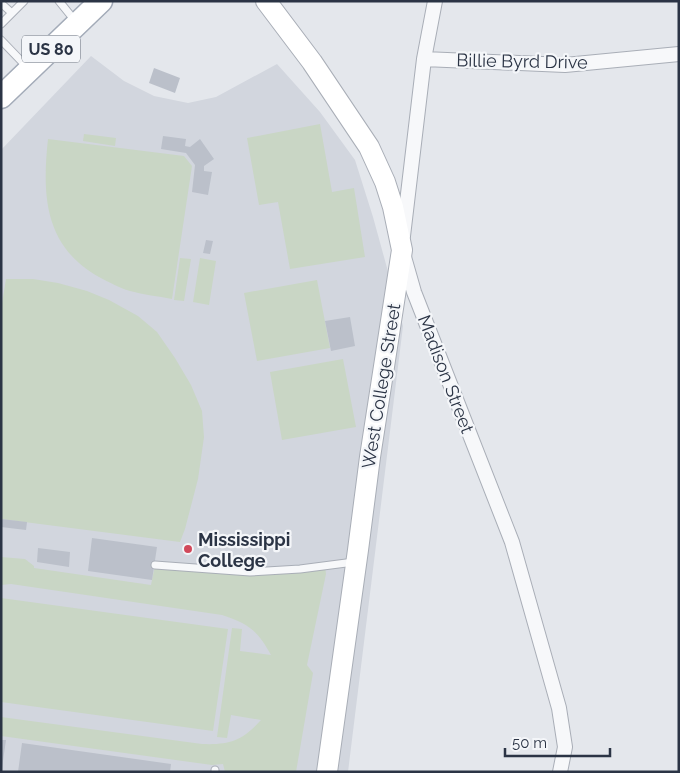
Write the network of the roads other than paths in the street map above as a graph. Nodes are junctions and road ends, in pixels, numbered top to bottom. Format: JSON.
{"nodes":[{"id":1,"x":24,"y":1,"type":"edge"},
{"id":2,"x":59,"y":1,"type":"edge"},
{"id":3,"x":101,"y":1,"type":"edge"},
{"id":4,"x":266,"y":1,"type":"edge"},
{"id":5,"x":435,"y":1,"type":"edge"},
{"id":6,"x":3,"y":5,"type":"dead end"},
{"id":7,"x":12,"y":13,"type":"junction"},
{"id":8,"x":84,"y":15,"type":"edge"},
{"id":9,"x":1,"y":24,"type":"edge"},
{"id":10,"x":1,"y":40,"type":"edge"},
{"id":11,"x":679,"y":54,"type":"edge"},
{"id":12,"x":424,"y":59,"type":"junction"},
{"id":13,"x":30,"y":70,"type":"junction"},
{"id":14,"x":1,"y":97,"type":"edge"},
{"id":15,"x":402,"y":250,"type":"junction"},
{"id":16,"x":356,"y":562,"type":"junction"},
{"id":17,"x":155,"y":564,"type":"dead end"},
{"id":18,"x":327,"y":772,"type":"edge"},
{"id":19,"x":560,"y":772,"type":"edge"}],
"edges":[{"from":1,"to":7,"type":"lane"},
{"from":2,"to":8,"type":"lane"},
{"from":3,"to":8,"type":"main road","number":"US 80"},
{"from":4,"to":15,"type":"street","name":"Madison Street"},
{"from":5,"to":12,"type":"street","name":"West College Street"},
{"from":6,"to":7,"type":"lane"},
{"from":7,"to":9,"type":"lane"},
{"from":8,"to":13,"type":"main road","number":"US 80"},
{"from":10,"to":13,"type":"lane"},
{"from":11,"to":12,"type":"street","name":"Billie Byrd Drive"},
{"from":12,"to":15,"type":"street","name":"West College Street"},
{"from":13,"to":14,"type":"main road","number":"US 80"},
{"from":15,"to":16,"type":"street","name":"West College Street"},
{"from":15,"to":19,"type":"street","name":"Madison Street"},
{"from":16,"to":17,"type":"lane"},
{"from":16,"to":18,"type":"street","name":"West College Street"}]}
